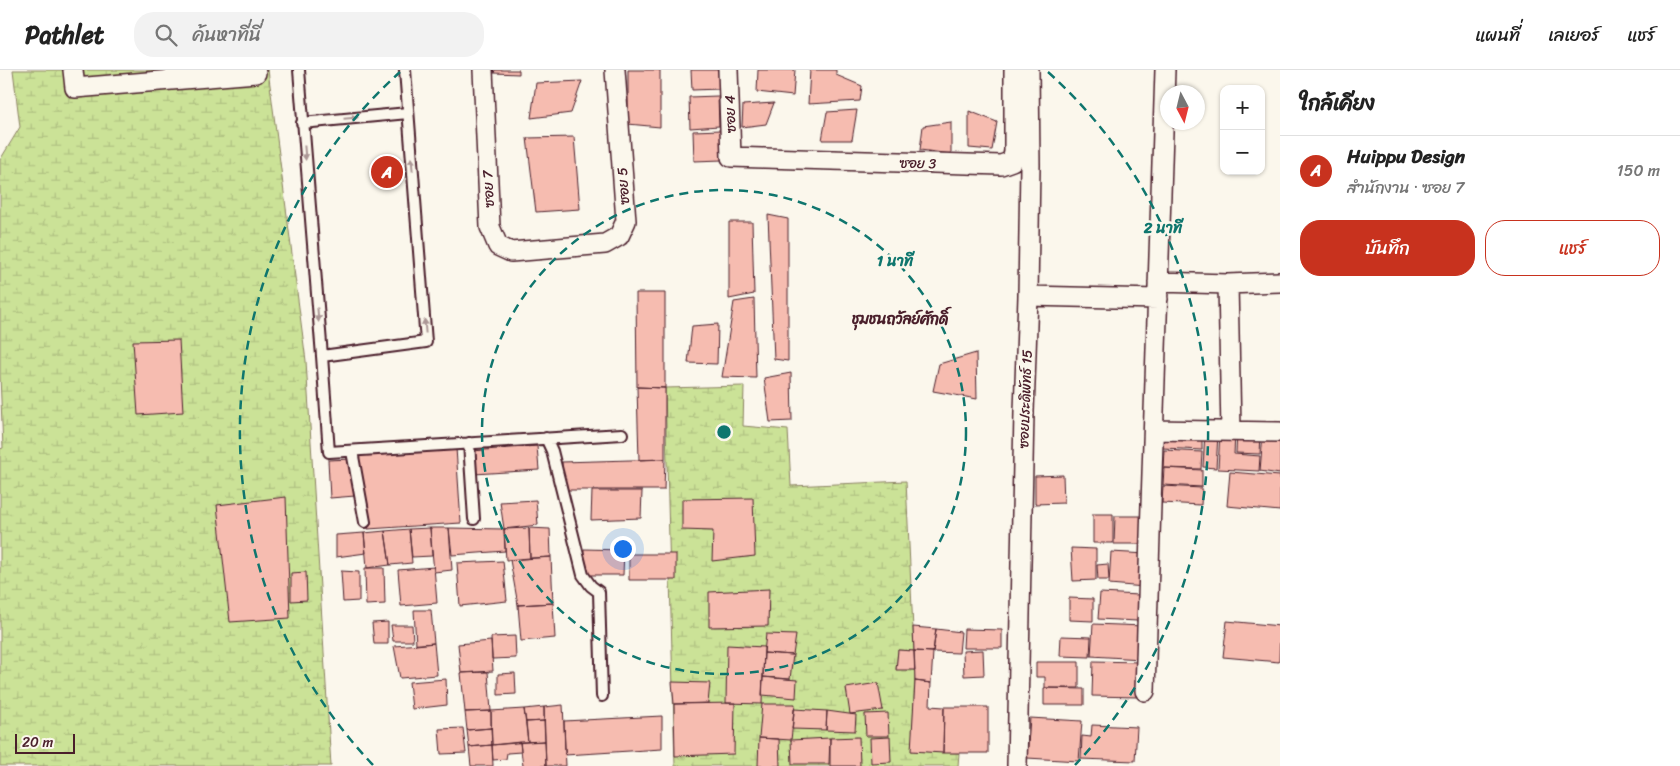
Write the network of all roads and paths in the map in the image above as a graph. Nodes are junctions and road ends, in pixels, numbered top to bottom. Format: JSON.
{"nodes":[{"id":1,"x":73,"y":70,"type":"edge"},
{"id":2,"x":299,"y":70,"type":"edge"},
{"id":3,"x":405,"y":70,"type":"edge"},
{"id":4,"x":483,"y":70,"type":"edge"},
{"id":5,"x":615,"y":70,"type":"edge"},
{"id":6,"x":728,"y":70,"type":"edge"},
{"id":7,"x":1014,"y":70,"type":"edge"},
{"id":8,"x":1028,"y":70,"type":"edge"},
{"id":9,"x":1165,"y":70,"type":"edge"},
{"id":10,"x":256,"y":73,"type":"dead end"},
{"id":11,"x":408,"y":113,"type":"junction"},
{"id":12,"x":302,"y":123,"type":"junction"},
{"id":13,"x":731,"y":157,"type":"joint"},
{"id":14,"x":557,"y":249,"type":"joint"},
{"id":15,"x":1280,"y":282,"type":"edge"},
{"id":16,"x":1228,"y":284,"type":"junction"},
{"id":17,"x":1158,"y":290,"type":"junction"},
{"id":18,"x":1028,"y":296,"type":"junction"},
{"id":19,"x":322,"y":356,"type":"junction"},
{"id":20,"x":1154,"y":430,"type":"junction"},
{"id":21,"x":1230,"y":431,"type":"junction"},
{"id":22,"x":1280,"y":432,"type":"edge"},
{"id":23,"x":622,"y":434,"type":"dead end"},
{"id":24,"x":546,"y":438,"type":"junction"},
{"id":25,"x":469,"y":443,"type":"junction"},
{"id":26,"x":352,"y":451,"type":"junction"},
{"id":27,"x":474,"y":519,"type":"dead end"},
{"id":28,"x":365,"y":522,"type":"dead end"},
{"id":29,"x":1145,"y":691,"type":"dead end"},
{"id":30,"x":602,"y":696,"type":"dead end"},
{"id":31,"x":1017,"y":766,"type":"edge"}],
"edges":[{"from":1,"to":10,"type":"street"},
{"from":2,"to":12,"type":"lane"},
{"from":3,"to":11,"type":"lane"},
{"from":4,"to":14,"type":"street","name":"ซอย 7"},
{"from":5,"to":14,"type":"street","name":"ซอย 5"},
{"from":6,"to":13,"type":"street","name":"ซอย 4"},
{"from":7,"to":13,"type":"street","name":"ซอย 3"},
{"from":8,"to":18,"type":"street","name":"ซอยประดิพัทธ์ 15"},
{"from":9,"to":17,"type":"street"},
{"from":12,"to":11,"type":"lane","one_way":true},
{"from":19,"to":11,"type":"lane","one_way":true},
{"from":12,"to":19,"type":"lane","one_way":true},
{"from":15,"to":16,"type":"street"},
{"from":16,"to":17,"type":"street"},
{"from":16,"to":21,"type":"street"},
{"from":17,"to":18,"type":"street"},
{"from":17,"to":20,"type":"street"},
{"from":18,"to":31,"type":"street","name":"ซอยประดิพัทธ์ 15"},
{"from":19,"to":26,"type":"lane"},
{"from":20,"to":21,"type":"street"},
{"from":20,"to":29,"type":"street"},
{"from":21,"to":22,"type":"street"},
{"from":23,"to":24,"type":"lane"},
{"from":24,"to":25,"type":"lane"},
{"from":24,"to":30,"type":"lane"},
{"from":25,"to":26,"type":"lane"},
{"from":25,"to":27,"type":"lane"},
{"from":26,"to":28,"type":"lane"}]}
